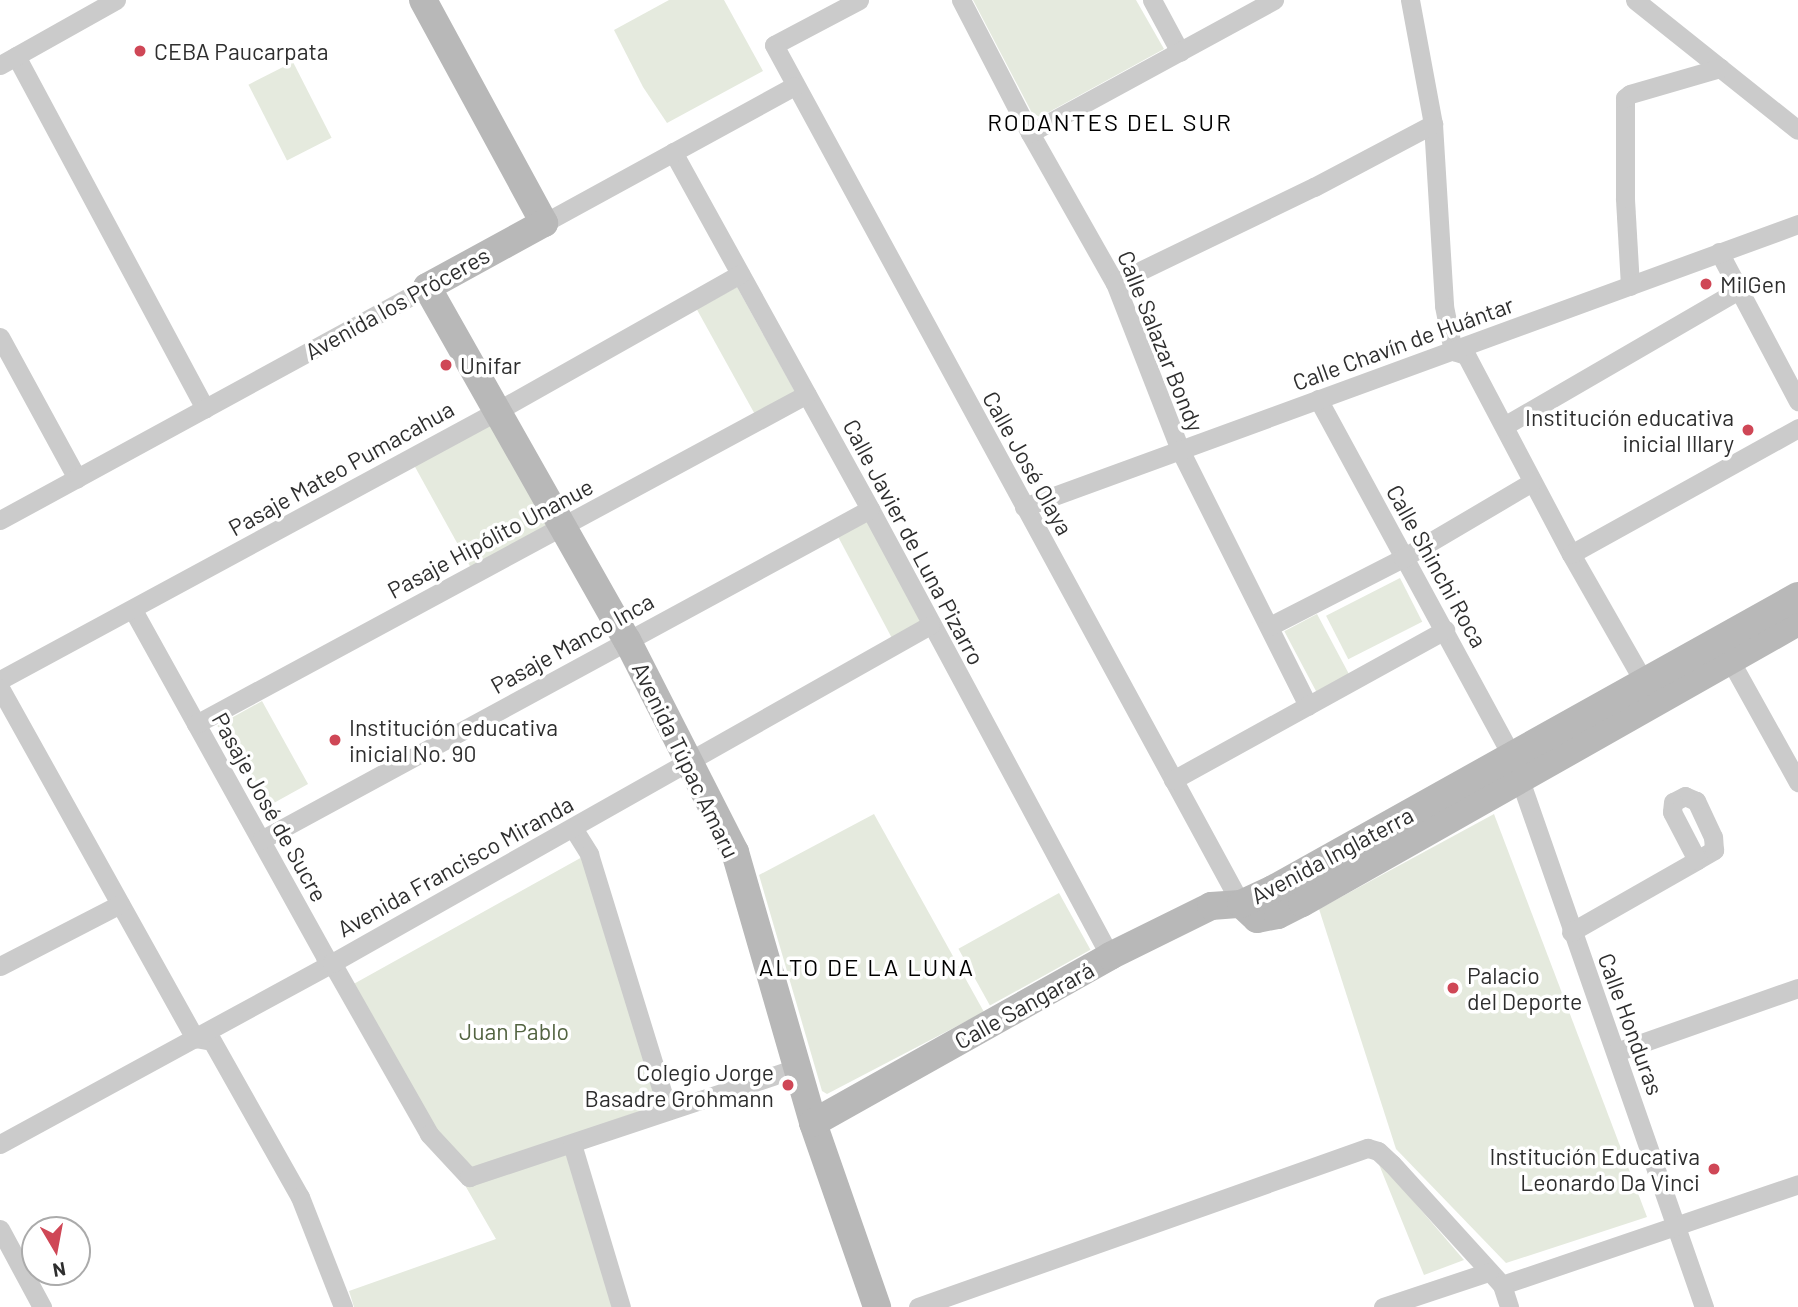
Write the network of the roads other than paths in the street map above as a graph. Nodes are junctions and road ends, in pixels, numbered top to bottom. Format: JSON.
{"nodes":[{"id":1,"x":116,"y":0,"type":"edge"},
{"id":2,"x":423,"y":0,"type":"edge"},
{"id":3,"x":859,"y":0,"type":"edge"},
{"id":4,"x":961,"y":0,"type":"edge"},
{"id":5,"x":1152,"y":0,"type":"edge"},
{"id":6,"x":1274,"y":0,"type":"edge"},
{"id":7,"x":1410,"y":0,"type":"edge"},
{"id":8,"x":1635,"y":0,"type":"edge"},
{"id":9,"x":1180,"y":52,"type":"junction"},
{"id":10,"x":8,"y":61,"type":"edge"},
{"id":11,"x":1720,"y":68,"type":"junction"},
{"id":12,"x":794,"y":86,"type":"junction"},
{"id":13,"x":1433,"y":124,"type":"junction"},
{"id":14,"x":1798,"y":130,"type":"edge"},
{"id":15,"x":1030,"y":132,"type":"junction"},
{"id":16,"x":673,"y":152,"type":"junction"},
{"id":17,"x":544,"y":223,"type":"junction"},
{"id":18,"x":1798,"y":224,"type":"edge"},
{"id":19,"x":1719,"y":252,"type":"junction"},
{"id":20,"x":740,"y":274,"type":"junction"},
{"id":21,"x":1115,"y":282,"type":"junction"},
{"id":22,"x":1630,"y":286,"type":"junction"},
{"id":23,"x":427,"y":287,"type":"junction"},
{"id":24,"x":1739,"y":290,"type":"junction"},
{"id":25,"x":2,"y":347,"type":"edge"},
{"id":26,"x":1453,"y":351,"type":"junction"},
{"id":27,"x":807,"y":394,"type":"junction"},
{"id":28,"x":1318,"y":399,"type":"junction"},
{"id":29,"x":1798,"y":401,"type":"edge"},
{"id":30,"x":205,"y":408,"type":"junction"},
{"id":31,"x":498,"y":411,"type":"junction"},
{"id":32,"x":1504,"y":426,"type":"junction"},
{"id":33,"x":1798,"y":428,"type":"edge"},
{"id":34,"x":1180,"y":450,"type":"junction"},
{"id":35,"x":77,"y":478,"type":"junction"},
{"id":36,"x":1532,"y":482,"type":"junction"},
{"id":37,"x":1024,"y":507,"type":"junction"},
{"id":38,"x":870,"y":509,"type":"junction"},
{"id":39,"x":0,"y":520,"type":"edge"},
{"id":40,"x":562,"y":528,"type":"junction"},
{"id":41,"x":1571,"y":554,"type":"junction"},
{"id":42,"x":1403,"y":558,"type":"junction"},
{"id":43,"x":1798,"y":596,"type":"edge"},
{"id":44,"x":133,"y":610,"type":"junction"},
{"id":45,"x":1798,"y":622,"type":"edge"},
{"id":46,"x":930,"y":625,"type":"junction"},
{"id":47,"x":1270,"y":626,"type":"junction"},
{"id":48,"x":1445,"y":630,"type":"junction"},
{"id":49,"x":627,"y":640,"type":"junction"},
{"id":50,"x":1730,"y":660,"type":"junction"},
{"id":51,"x":0,"y":680,"type":"edge"},
{"id":52,"x":1644,"y":682,"type":"junction"},
{"id":53,"x":0,"y":688,"type":"edge"},
{"id":54,"x":1308,"y":706,"type":"junction"},
{"id":55,"x":196,"y":724,"type":"junction"},
{"id":56,"x":689,"y":763,"type":"junction"},
{"id":57,"x":1516,"y":769,"type":"junction"},
{"id":58,"x":1173,"y":780,"type":"junction"},
{"id":59,"x":1798,"y":782,"type":"edge"},
{"id":60,"x":573,"y":828,"type":"junction"},
{"id":61,"x":261,"y":840,"type":"junction"},
{"id":62,"x":1697,"y":860,"type":"dead end"},
{"id":63,"x":120,"y":904,"type":"junction"},
{"id":64,"x":1241,"y":904,"type":"junction"},
{"id":65,"x":1572,"y":932,"type":"junction"},
{"id":66,"x":1110,"y":956,"type":"junction"},
{"id":67,"x":332,"y":963,"type":"junction"},
{"id":68,"x":0,"y":966,"type":"edge"},
{"id":69,"x":1798,"y":988,"type":"edge"},
{"id":70,"x":195,"y":1038,"type":"junction"},
{"id":71,"x":1616,"y":1052,"type":"junction"},
{"id":72,"x":796,"y":1068,"type":"junction"},
{"id":73,"x":668,"y":1110,"type":"junction"},
{"id":74,"x":813,"y":1123,"type":"junction"},
{"id":75,"x":0,"y":1144,"type":"edge"},
{"id":76,"x":572,"y":1144,"type":"junction"},
{"id":77,"x":1798,"y":1184,"type":"edge"},
{"id":78,"x":1675,"y":1226,"type":"junction"},
{"id":79,"x":0,"y":1229,"type":"edge"},
{"id":80,"x":1495,"y":1278,"type":"junction"},
{"id":81,"x":42,"y":1307,"type":"edge"},
{"id":82,"x":343,"y":1307,"type":"edge"},
{"id":83,"x":621,"y":1307,"type":"edge"},
{"id":84,"x":877,"y":1307,"type":"edge"},
{"id":85,"x":918,"y":1307,"type":"edge"},
{"id":86,"x":1383,"y":1307,"type":"edge"},
{"id":87,"x":1509,"y":1307,"type":"edge"},
{"id":88,"x":1704,"y":1307,"type":"edge"}],
"edges":[{"from":1,"to":10,"type":"street"},
{"from":2,"to":17,"type":"street"},
{"from":3,"to":12,"type":"street","name":"Calle José Olaya"},
{"from":4,"to":15,"type":"street","name":"Calle Salazar Bondy"},
{"from":5,"to":9,"type":"street"},
{"from":6,"to":9,"type":"street"},
{"from":7,"to":13,"type":"street"},
{"from":8,"to":11,"type":"street"},
{"from":9,"to":15,"type":"street"},
{"from":10,"to":30,"type":"street"},
{"from":11,"to":14,"type":"street"},
{"from":11,"to":22,"type":"street"},
{"from":12,"to":16,"type":"street","name":"Avenida los Próceres"},
{"from":12,"to":37,"type":"street","name":"Calle José Olaya"},
{"from":13,"to":21,"type":"street"},
{"from":13,"to":26,"type":"street"},
{"from":15,"to":21,"type":"street","name":"Calle Salazar Bondy"},
{"from":16,"to":17,"type":"street","name":"Avenida los Próceres"},
{"from":16,"to":20,"type":"street","name":"Calle Javier de Luna Pizarro"},
{"from":17,"to":23,"type":"street","name":"Avenida los Próceres"},
{"from":18,"to":19,"type":"street","name":"Calle Chavín de Huántar"},
{"from":19,"to":22,"type":"street","name":"Calle Chavín de Huántar"},
{"from":19,"to":24,"type":"street"},
{"from":20,"to":27,"type":"street","name":"Calle Javier de Luna Pizarro"},
{"from":20,"to":31,"type":"street","name":"Pasaje Mateo Pumacahua"},
{"from":21,"to":34,"type":"street","name":"Calle Salazar Bondy"},
{"from":22,"to":26,"type":"street","name":"Calle Chavín de Huántar"},
{"from":23,"to":30,"type":"street","name":"Avenida los Próceres"},
{"from":23,"to":31,"type":"street","name":"Avenida Túpac Amaru"},
{"from":24,"to":29,"type":"street"},
{"from":24,"to":32,"type":"street"},
{"from":25,"to":35,"type":"street"},
{"from":26,"to":28,"type":"street","name":"Calle Chavín de Huántar"},
{"from":26,"to":32,"type":"street"},
{"from":27,"to":38,"type":"street","name":"Calle Javier de Luna Pizarro"},
{"from":27,"to":40,"type":"street","name":"Pasaje Hipólito Unanue"},
{"from":28,"to":34,"type":"street","name":"Calle Chavín de Huántar"},
{"from":28,"to":42,"type":"street","name":"Calle Shinchi Roca"},
{"from":30,"to":35,"type":"street","name":"Avenida los Próceres"},
{"from":31,"to":40,"type":"street","name":"Avenida Túpac Amaru"},
{"from":31,"to":44,"type":"street","name":"Pasaje Mateo Pumacahua"},
{"from":32,"to":36,"type":"street"},
{"from":33,"to":41,"type":"street"},
{"from":34,"to":37,"type":"street","name":"Calle Chavín de Huántar"},
{"from":34,"to":47,"type":"street","name":"Calle Salazar Bondy"},
{"from":35,"to":39,"type":"street","name":"Avenida los Próceres"},
{"from":36,"to":41,"type":"street"},
{"from":36,"to":42,"type":"street"},
{"from":37,"to":58,"type":"street","name":"Calle José Olaya"},
{"from":38,"to":46,"type":"street","name":"Calle Javier de Luna Pizarro"},
{"from":38,"to":49,"type":"street","name":"Pasaje Manco Inca"},
{"from":40,"to":49,"type":"street","name":"Avenida Túpac Amaru"},
{"from":40,"to":55,"type":"street","name":"Pasaje Hipólito Unanue"},
{"from":41,"to":52,"type":"street"},
{"from":42,"to":47,"type":"street"},
{"from":42,"to":48,"type":"street","name":"Calle Shinchi Roca"},
{"from":43,"to":52,"type":"street","name":"Avenida Inglaterra"},
{"from":44,"to":51,"type":"street","name":"Pasaje Mateo Pumacahua"},
{"from":44,"to":55,"type":"street","name":"Pasaje José de Sucre"},
{"from":45,"to":50,"type":"street","name":"Avenida Inglaterra"},
{"from":46,"to":56,"type":"street","name":"Avenida Francisco Miranda"},
{"from":46,"to":66,"type":"street","name":"Calle Javier de Luna Pizarro"},
{"from":47,"to":54,"type":"street","name":"Calle Salazar Bondy"},
{"from":48,"to":54,"type":"street"},
{"from":48,"to":57,"type":"street","name":"Calle Shinchi Roca"},
{"from":49,"to":56,"type":"street","name":"Avenida Túpac Amaru"},
{"from":49,"to":61,"type":"street","name":"Pasaje Manco Inca"},
{"from":50,"to":57,"type":"street","name":"Avenida Inglaterra"},
{"from":50,"to":59,"type":"street"},
{"from":52,"to":57,"type":"street","name":"Avenida Inglaterra"},
{"from":53,"to":63,"type":"street"},
{"from":54,"to":58,"type":"street"},
{"from":55,"to":61,"type":"street","name":"Pasaje José de Sucre"},
{"from":56,"to":60,"type":"street","name":"Avenida Francisco Miranda"},
{"from":56,"to":72,"type":"street","name":"Avenida Túpac Amaru"},
{"from":57,"to":64,"type":"street","name":"Avenida Inglaterra"},
{"from":57,"to":65,"type":"street","name":"Calle Honduras"},
{"from":58,"to":64,"type":"street","name":"Calle José Olaya"},
{"from":60,"to":67,"type":"street","name":"Avenida Francisco Miranda"},
{"from":60,"to":73,"type":"street"},
{"from":61,"to":67,"type":"street","name":"Pasaje José de Sucre"},
{"from":62,"to":65,"type":"street"},
{"from":63,"to":68,"type":"street"},
{"from":63,"to":70,"type":"street"},
{"from":64,"to":66,"type":"street","name":"Calle Sangarará"},
{"from":65,"to":71,"type":"street","name":"Calle Honduras"},
{"from":66,"to":74,"type":"street","name":"Calle Sangarará"},
{"from":67,"to":70,"type":"street","name":"Avenida Francisco Miranda"},
{"from":67,"to":76,"type":"street","name":"Pasaje José de Sucre"},
{"from":69,"to":71,"type":"street"},
{"from":70,"to":75,"type":"street","name":"Avenida Francisco Miranda"},
{"from":70,"to":82,"type":"street"},
{"from":71,"to":78,"type":"street","name":"Calle Honduras"},
{"from":72,"to":73,"type":"street"},
{"from":72,"to":74,"type":"street","name":"Avenida Túpac Amaru"},
{"from":73,"to":76,"type":"street"},
{"from":74,"to":84,"type":"street","name":"Avenida Túpac Amaru"},
{"from":76,"to":83,"type":"street"},
{"from":77,"to":78,"type":"street"},
{"from":78,"to":80,"type":"street"},
{"from":78,"to":88,"type":"street","name":"Calle Honduras"},
{"from":79,"to":81,"type":"street"},
{"from":80,"to":85,"type":"street"},
{"from":80,"to":86,"type":"street"},
{"from":80,"to":87,"type":"street"}]}
